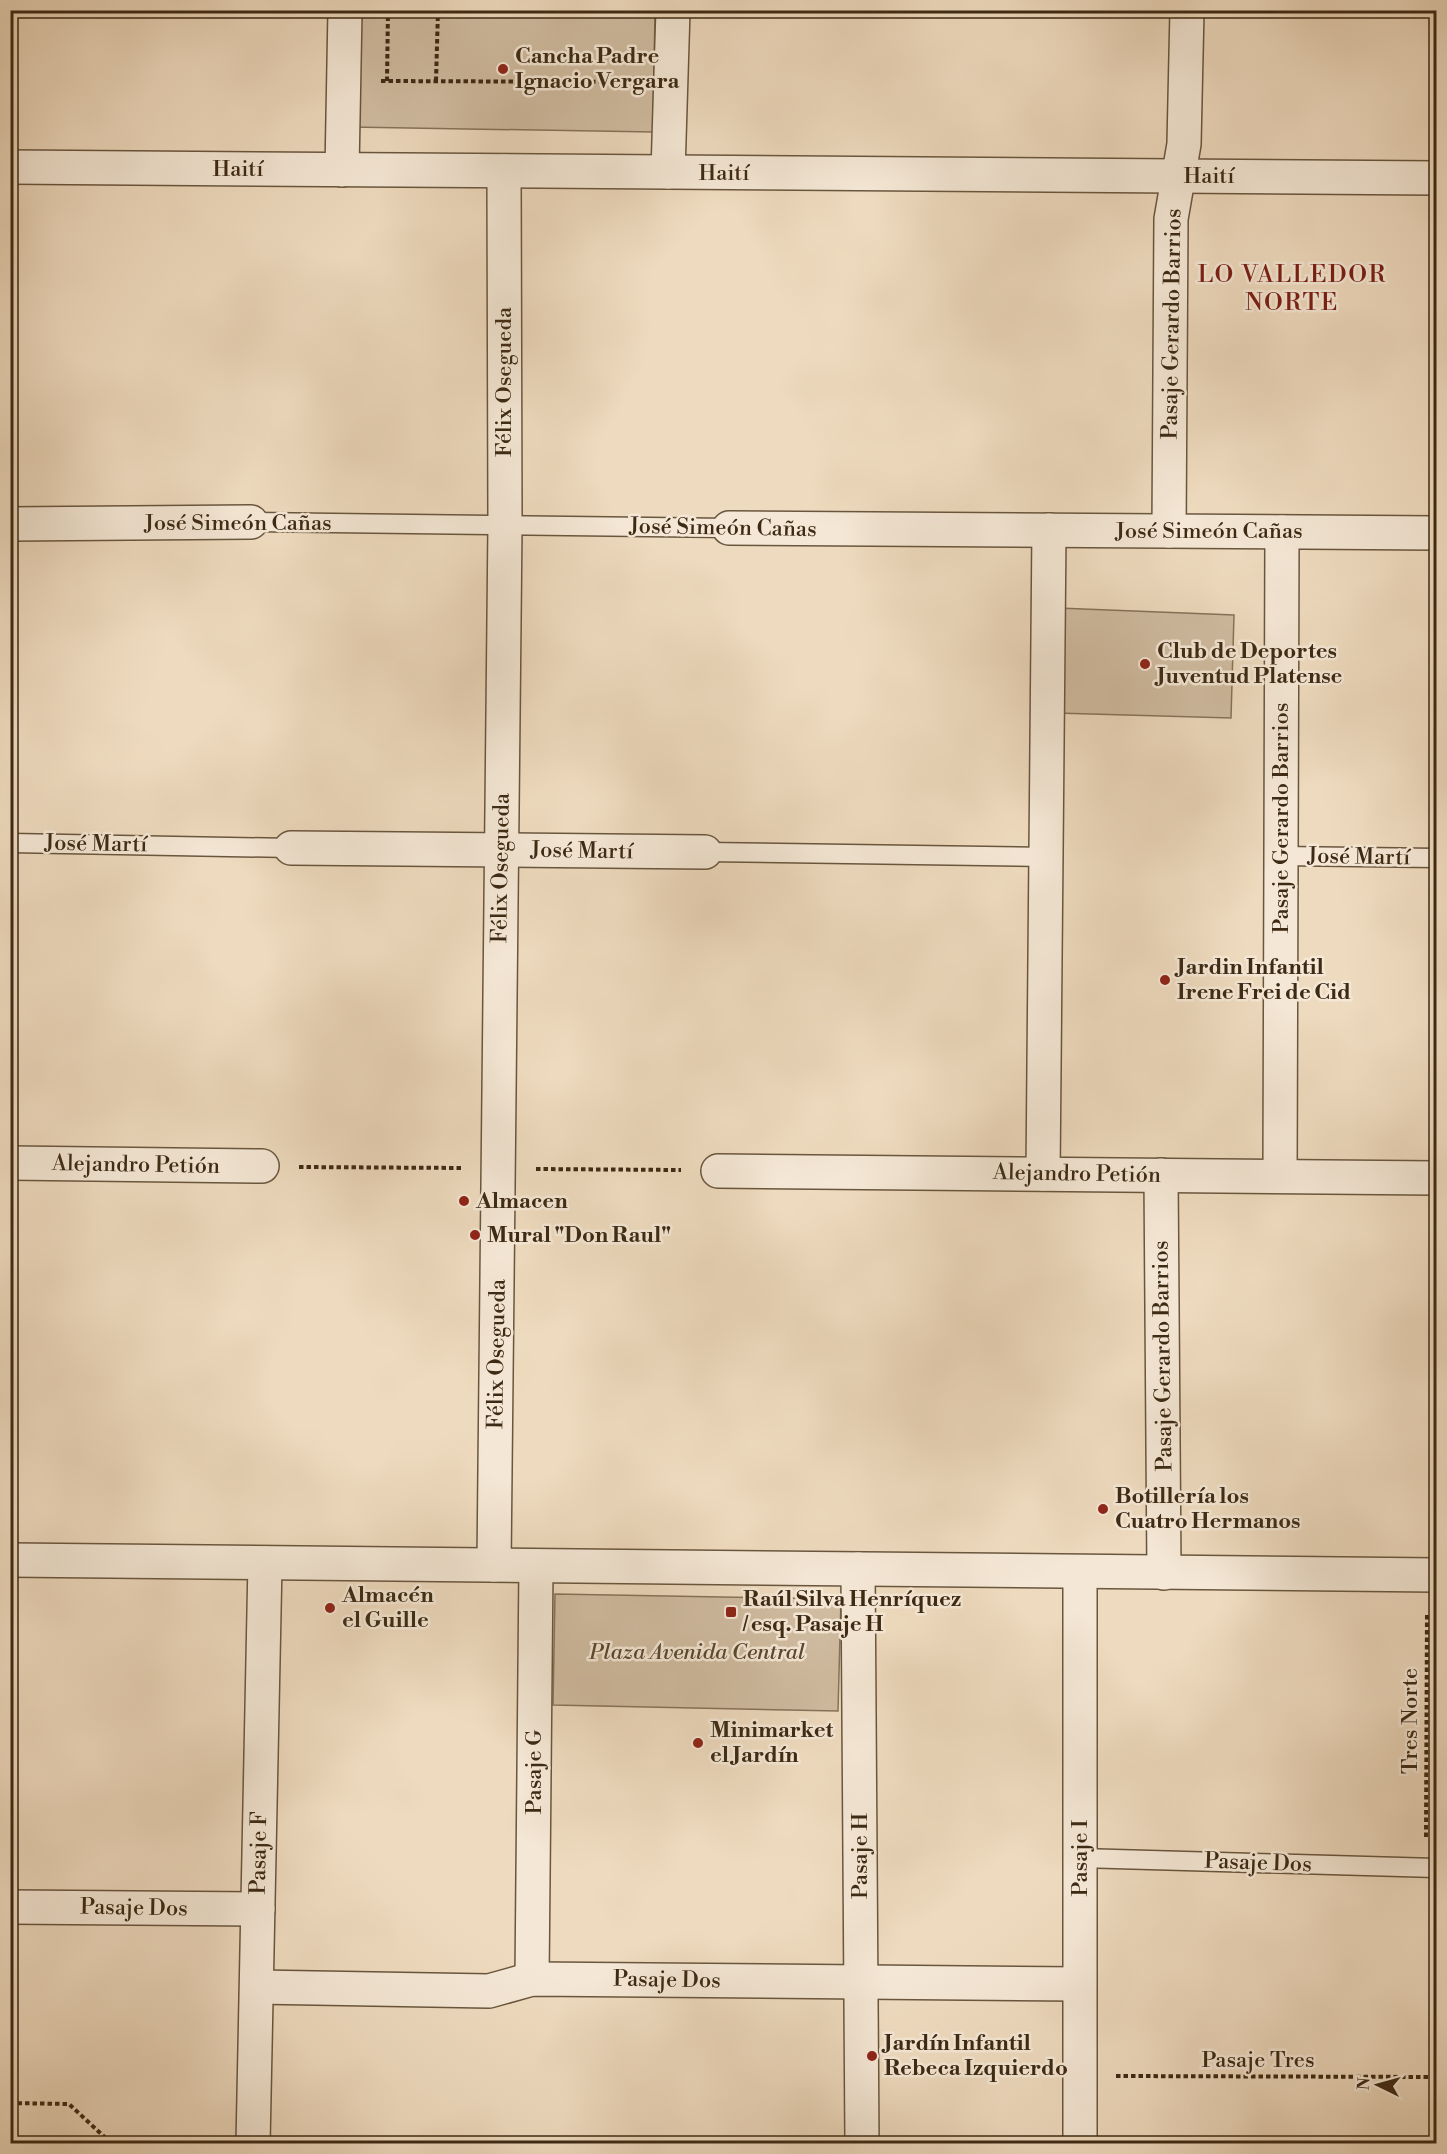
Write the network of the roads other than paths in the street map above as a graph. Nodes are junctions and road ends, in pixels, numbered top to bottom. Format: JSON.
{"nodes":[{"id":1,"x":345,"y":10,"type":"edge"},
{"id":2,"x":673,"y":10,"type":"edge"},
{"id":3,"x":1187,"y":10,"type":"edge"},
{"id":4,"x":10,"y":167,"type":"edge"},
{"id":5,"x":342,"y":170,"type":"junction"},
{"id":6,"x":504,"y":171,"type":"junction"},
{"id":7,"x":668,"y":172,"type":"junction"},
{"id":8,"x":1178,"y":176,"type":"junction"},
{"id":9,"x":1437,"y":178,"type":"edge"},
{"id":10,"x":251,"y":522,"type":"joint"},
{"id":11,"x":10,"y":524,"type":"edge"},
{"id":12,"x":505,"y":525,"type":"junction"},
{"id":13,"x":729,"y":528,"type":"joint"},
{"id":14,"x":1049,"y":530,"type":"junction"},
{"id":15,"x":1168,"y":531,"type":"junction"},
{"id":16,"x":1282,"y":532,"type":"junction"},
{"id":17,"x":1437,"y":532,"type":"edge"},
{"id":18,"x":10,"y":843,"type":"edge"},
{"id":19,"x":291,"y":848,"type":"joint"},
{"id":20,"x":502,"y":849,"type":"junction"},
{"id":21,"x":705,"y":852,"type":"joint"},
{"id":22,"x":1281,"y":856,"type":"junction"},
{"id":23,"x":1045,"y":857,"type":"junction"},
{"id":24,"x":1437,"y":858,"type":"edge"},
{"id":25,"x":10,"y":1163,"type":"edge"},
{"id":26,"x":262,"y":1166,"type":"dead end"},
{"id":27,"x":718,"y":1171,"type":"dead end"},
{"id":28,"x":1043,"y":1174,"type":"junction"},
{"id":29,"x":1161,"y":1175,"type":"junction"},
{"id":30,"x":1280,"y":1176,"type":"junction"},
{"id":31,"x":1437,"y":1178,"type":"edge"},
{"id":32,"x":10,"y":1560,"type":"edge"},
{"id":33,"x":265,"y":1563,"type":"junction"},
{"id":34,"x":495,"y":1565,"type":"junction"},
{"id":35,"x":536,"y":1566,"type":"junction"},
{"id":36,"x":858,"y":1569,"type":"junction"},
{"id":37,"x":1080,"y":1572,"type":"junction"},
{"id":38,"x":1164,"y":1573,"type":"junction"},
{"id":39,"x":1432,"y":1575,"type":"edge"},
{"id":40,"x":1080,"y":1858,"type":"junction"},
{"id":41,"x":1431,"y":1868,"type":"edge"},
{"id":42,"x":10,"y":1907,"type":"edge"},
{"id":43,"x":258,"y":1910,"type":"junction"},
{"id":44,"x":532,"y":1979,"type":"junction"},
{"id":45,"x":861,"y":1982,"type":"junction"},
{"id":46,"x":1079,"y":1984,"type":"junction"},
{"id":47,"x":257,"y":1988,"type":"junction"},
{"id":48,"x":253,"y":2144,"type":"edge"},
{"id":49,"x":862,"y":2144,"type":"edge"},
{"id":50,"x":1080,"y":2144,"type":"edge"}],
"edges":[{"from":1,"to":5,"type":"street"},
{"from":2,"to":7,"type":"street"},
{"from":3,"to":8,"type":"street","name":"Pasaje Gerardo Barrios"},
{"from":4,"to":5,"type":"street","name":"Haití"},
{"from":5,"to":6,"type":"street","name":"Haití"},
{"from":6,"to":7,"type":"street","name":"Haití"},
{"from":6,"to":12,"type":"street","name":"Félix Osegueda"},
{"from":7,"to":8,"type":"street","name":"Haití"},
{"from":8,"to":9,"type":"street","name":"Haití"},
{"from":8,"to":15,"type":"street","name":"Pasaje Gerardo Barrios"},
{"from":10,"to":11,"type":"street","name":"José Simeón Cañas"},
{"from":10,"to":12,"type":"lane","name":"José Simeón Cañas"},
{"from":12,"to":13,"type":"lane","name":"José Simeón Cañas"},
{"from":12,"to":20,"type":"street","name":"Félix Osegueda"},
{"from":13,"to":14,"type":"street","name":"José Simeón Cañas"},
{"from":14,"to":15,"type":"street","name":"José Simeón Cañas"},
{"from":14,"to":23,"type":"street"},
{"from":15,"to":16,"type":"street","name":"José Simeón Cañas"},
{"from":16,"to":17,"type":"street","name":"José Simeón Cañas"},
{"from":16,"to":22,"type":"street","name":"Pasaje Gerardo Barrios"},
{"from":18,"to":19,"type":"lane","name":"José Martí"},
{"from":19,"to":20,"type":"street","name":"José Martí"},
{"from":20,"to":21,"type":"street","name":"José Martí"},
{"from":20,"to":34,"type":"street","name":"Félix Osegueda"},
{"from":21,"to":23,"type":"lane","name":"José Martí"},
{"from":22,"to":24,"type":"lane","name":"José Martí"},
{"from":22,"to":30,"type":"street","name":"Pasaje Gerardo Barrios"},
{"from":23,"to":28,"type":"street"},
{"from":25,"to":26,"type":"street","name":"Alejandro Petión"},
{"from":27,"to":28,"type":"street","name":"Alejandro Petión"},
{"from":28,"to":29,"type":"street","name":"Alejandro Petión"},
{"from":29,"to":30,"type":"street","name":"Alejandro Petión"},
{"from":29,"to":38,"type":"street","name":"Pasaje Gerardo Barrios"},
{"from":30,"to":31,"type":"street","name":"Alejandro Petión"},
{"from":32,"to":33,"type":"street"},
{"from":33,"to":34,"type":"street"},
{"from":33,"to":43,"type":"street","name":"Pasaje F"},
{"from":34,"to":35,"type":"street"},
{"from":35,"to":36,"type":"street"},
{"from":35,"to":44,"type":"street","name":"Pasaje G"},
{"from":36,"to":37,"type":"street"},
{"from":36,"to":45,"type":"street","name":"Pasaje H"},
{"from":37,"to":38,"type":"street"},
{"from":37,"to":40,"type":"street","name":"Pasaje I"},
{"from":38,"to":39,"type":"street"},
{"from":40,"to":41,"type":"lane","name":"Pasaje Dos"},
{"from":40,"to":46,"type":"street","name":"Pasaje I"},
{"from":42,"to":43,"type":"street","name":"Pasaje Dos"},
{"from":43,"to":47,"type":"street","name":"Pasaje F"},
{"from":44,"to":45,"type":"street","name":"Pasaje Dos"},
{"from":44,"to":47,"type":"street","name":"Pasaje Dos"},
{"from":45,"to":46,"type":"street","name":"Pasaje Dos"},
{"from":45,"to":49,"type":"street","name":"Pasaje H"},
{"from":46,"to":50,"type":"street","name":"Pasaje I"},
{"from":47,"to":48,"type":"street","name":"Pasaje F"}]}
